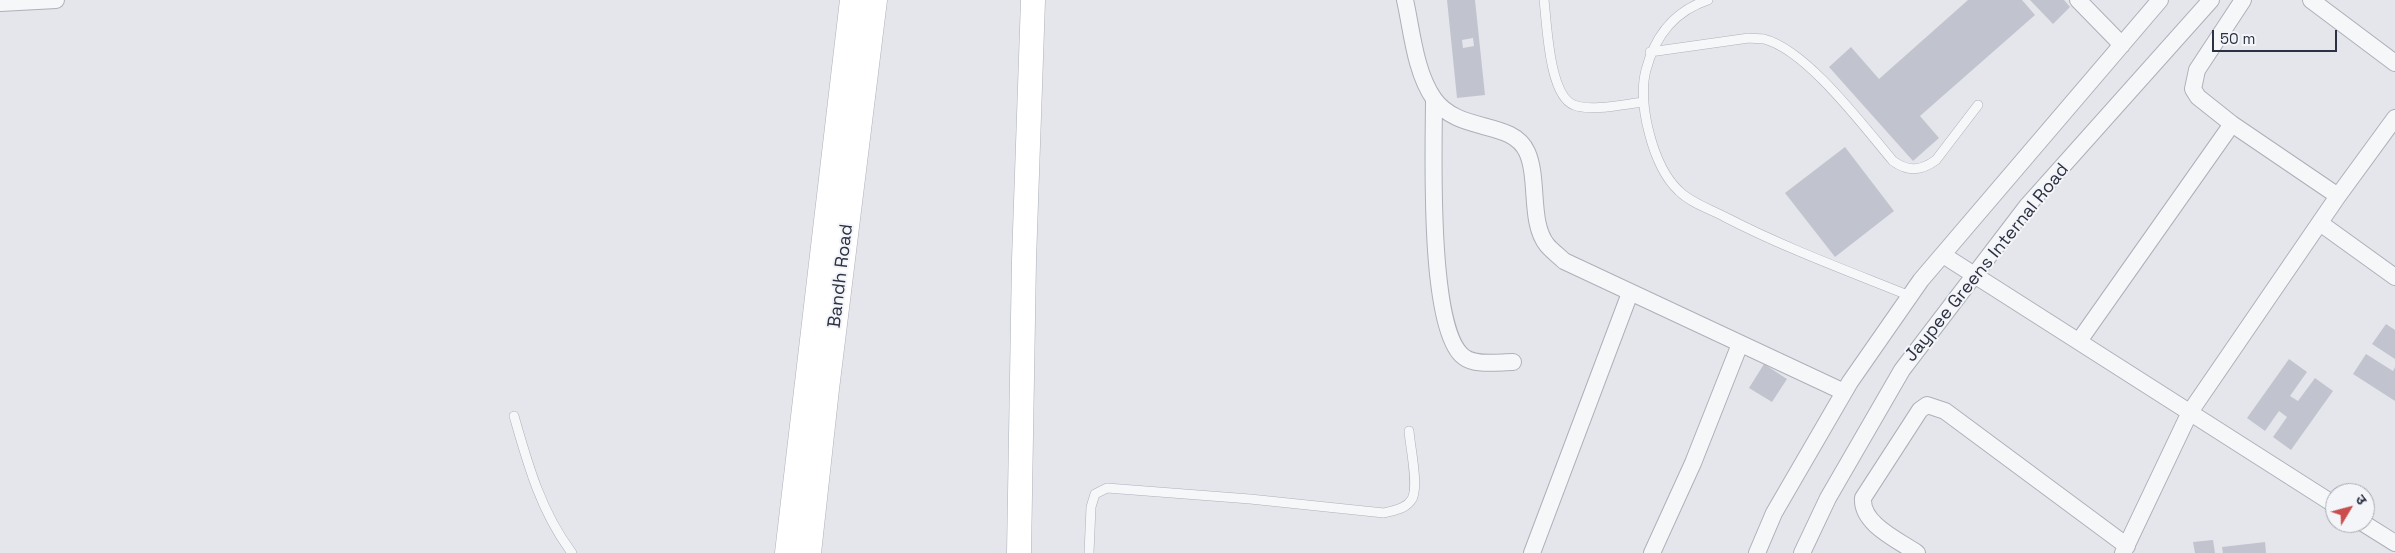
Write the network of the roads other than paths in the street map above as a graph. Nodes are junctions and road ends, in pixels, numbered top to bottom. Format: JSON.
{"nodes":[{"id":1,"x":56,"y":0,"type":"edge"},
{"id":2,"x":852,"y":0,"type":"edge"},
{"id":3,"x":875,"y":0,"type":"edge"},
{"id":4,"x":1033,"y":0,"type":"edge"},
{"id":5,"x":1405,"y":0,"type":"edge"},
{"id":6,"x":1544,"y":0,"type":"edge"},
{"id":7,"x":1708,"y":0,"type":"edge"},
{"id":8,"x":2078,"y":0,"type":"edge"},
{"id":9,"x":2160,"y":0,"type":"edge"},
{"id":10,"x":2211,"y":0,"type":"edge"},
{"id":11,"x":2243,"y":0,"type":"edge"},
{"id":12,"x":2312,"y":0,"type":"edge"},
{"id":13,"x":0,"y":3,"type":"edge"},
{"id":14,"x":2122,"y":45,"type":"junction"},
{"id":15,"x":1650,"y":52,"type":"junction"},
{"id":16,"x":2395,"y":63,"type":"edge"},
{"id":17,"x":1434,"y":98,"type":"junction"},
{"id":18,"x":1644,"y":102,"type":"junction"},
{"id":19,"x":1978,"y":105,"type":"dead end"},
{"id":20,"x":2395,"y":118,"type":"edge"},
{"id":21,"x":2232,"y":124,"type":"junction"},
{"id":22,"x":2338,"y":196,"type":"junction"},
{"id":23,"x":2320,"y":224,"type":"junction"},
{"id":24,"x":1943,"y":255,"type":"junction"},
{"id":25,"x":1973,"y":277,"type":"junction"},
{"id":26,"x":2395,"y":277,"type":"edge"},
{"id":27,"x":1630,"y":293,"type":"junction"},
{"id":28,"x":1910,"y":296,"type":"junction"},
{"id":29,"x":2080,"y":341,"type":"junction"},
{"id":30,"x":1740,"y":344,"type":"junction"},
{"id":31,"x":1512,"y":362,"type":"dead end"},
{"id":32,"x":1844,"y":392,"type":"junction"},
{"id":33,"x":2190,"y":412,"type":"junction"},
{"id":34,"x":514,"y":416,"type":"dead end"},
{"id":35,"x":1409,"y":431,"type":"dead end"},
{"id":36,"x":2325,"y":499,"type":"edge"},
{"id":37,"x":2375,"y":530,"type":"edge"},
{"id":38,"x":2395,"y":543,"type":"edge"},
{"id":39,"x":2125,"y":549,"type":"edge"},
{"id":40,"x":572,"y":553,"type":"edge"},
{"id":41,"x":787,"y":553,"type":"edge"},
{"id":42,"x":809,"y":553,"type":"edge"},
{"id":43,"x":1019,"y":553,"type":"edge"},
{"id":44,"x":1089,"y":553,"type":"edge"},
{"id":45,"x":1532,"y":553,"type":"edge"},
{"id":46,"x":1652,"y":553,"type":"edge"},
{"id":47,"x":1757,"y":553,"type":"edge"},
{"id":48,"x":1802,"y":553,"type":"edge"},
{"id":49,"x":1917,"y":553,"type":"edge"}],
"edges":[{"from":1,"to":13,"type":"street"},
{"from":2,"to":41,"type":"main road","name":"Bandh Road"},
{"from":3,"to":42,"type":"main road","name":"Bandh Road"},
{"from":4,"to":43,"type":"main road"},
{"from":5,"to":17,"type":"street"},
{"from":6,"to":18,"type":"lane"},
{"from":7,"to":15,"type":"lane"},
{"from":8,"to":14,"type":"street"},
{"from":9,"to":14,"type":"street","name":"Jaypee Greens Internal Road"},
{"from":10,"to":25,"type":"street","name":"Jaypee Greens Internal Road"},
{"from":11,"to":21,"type":"street"},
{"from":12,"to":16,"type":"street"},
{"from":14,"to":24,"type":"street","name":"Jaypee Greens Internal Road"},
{"from":15,"to":18,"type":"lane"},
{"from":15,"to":19,"type":"lane"},
{"from":17,"to":27,"type":"street"},
{"from":17,"to":31,"type":"street"},
{"from":18,"to":28,"type":"lane"},
{"from":20,"to":22,"type":"street"},
{"from":21,"to":22,"type":"street"},
{"from":21,"to":29,"type":"street"},
{"from":22,"to":23,"type":"street"},
{"from":23,"to":26,"type":"street"},
{"from":23,"to":33,"type":"street"},
{"from":24,"to":25,"type":"street"},
{"from":24,"to":28,"type":"street","name":"Jaypee Greens Internal Road"},
{"from":25,"to":29,"type":"street"},
{"from":25,"to":48,"type":"street","name":"Jaypee Greens Internal Road"},
{"from":27,"to":30,"type":"street"},
{"from":27,"to":45,"type":"street"},
{"from":28,"to":32,"type":"street","name":"Jaypee Greens Internal Road"},
{"from":29,"to":33,"type":"street"},
{"from":30,"to":32,"type":"street"},
{"from":30,"to":46,"type":"street"},
{"from":32,"to":47,"type":"street","name":"Jaypee Greens Internal Road"},
{"from":33,"to":36,"type":"street"},
{"from":33,"to":39,"type":"street"},
{"from":34,"to":40,"type":"lane"},
{"from":35,"to":44,"type":"lane"},
{"from":37,"to":38,"type":"street"},
{"from":39,"to":49,"type":"street"}]}
